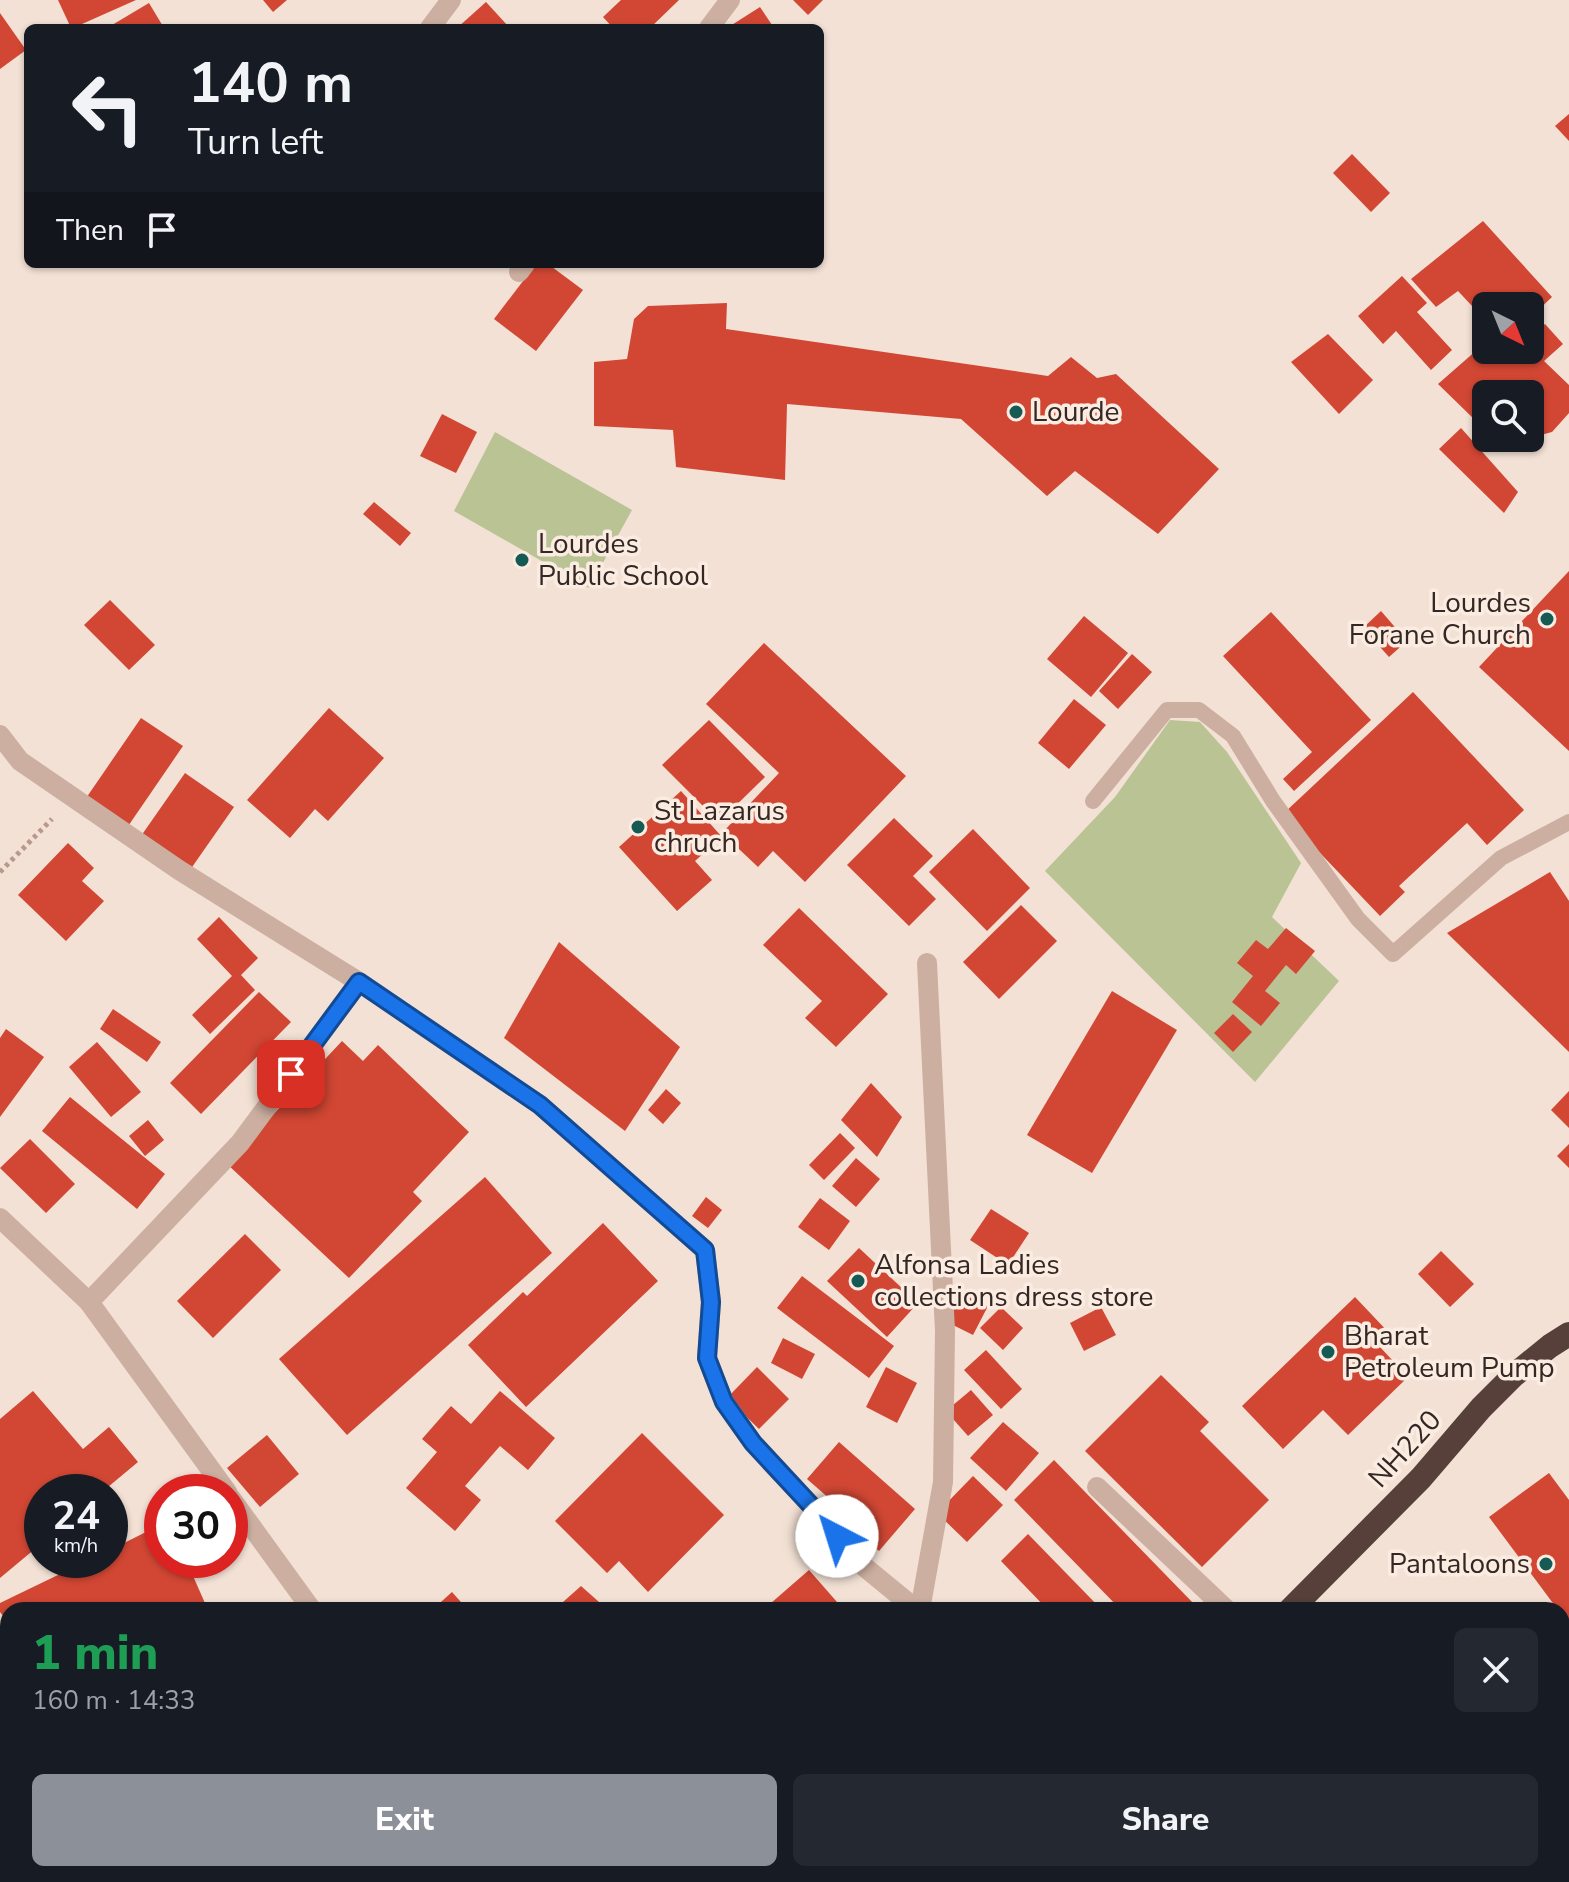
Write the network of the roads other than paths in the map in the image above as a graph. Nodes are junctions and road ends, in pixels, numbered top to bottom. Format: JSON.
{"nodes":[{"id":1,"x":451,"y":0,"type":"edge"},
{"id":2,"x":730,"y":0,"type":"edge"},
{"id":3,"x":433,"y":24,"type":"edge"},
{"id":4,"x":712,"y":24,"type":"edge"},
{"id":5,"x":0,"y":735,"type":"edge"},
{"id":6,"x":1093,"y":801,"type":"dead end"},
{"id":7,"x":1569,"y":822,"type":"edge"},
{"id":8,"x":927,"y":963,"type":"dead end"},
{"id":9,"x":359,"y":982,"type":"junction"},
{"id":10,"x":0,"y":1218,"type":"edge"},
{"id":11,"x":89,"y":1302,"type":"junction"},
{"id":12,"x":1569,"y":1334,"type":"edge"},
{"id":13,"x":214,"y":1474,"type":"edge"},
{"id":14,"x":1097,"y":1487,"type":"dead end"},
{"id":15,"x":248,"y":1522,"type":"edge"},
{"id":16,"x":306,"y":1602,"type":"edge"},
{"id":17,"x":909,"y":1602,"type":"edge"},
{"id":18,"x":920,"y":1602,"type":"edge"},
{"id":19,"x":1219,"y":1602,"type":"edge"},
{"id":20,"x":1298,"y":1602,"type":"edge"}],
"edges":[{"from":1,"to":3,"type":"street"},
{"from":2,"to":4,"type":"street"},
{"from":5,"to":9,"type":"street"},
{"from":6,"to":7,"type":"lane"},
{"from":8,"to":18,"type":"street"},
{"from":9,"to":11,"type":"street"},
{"from":9,"to":17,"type":"street"},
{"from":10,"to":11,"type":"street"},
{"from":11,"to":13,"type":"street"},
{"from":12,"to":20,"type":"highway","name":"NH220"},
{"from":14,"to":19,"type":"street"},
{"from":15,"to":16,"type":"street"}]}
